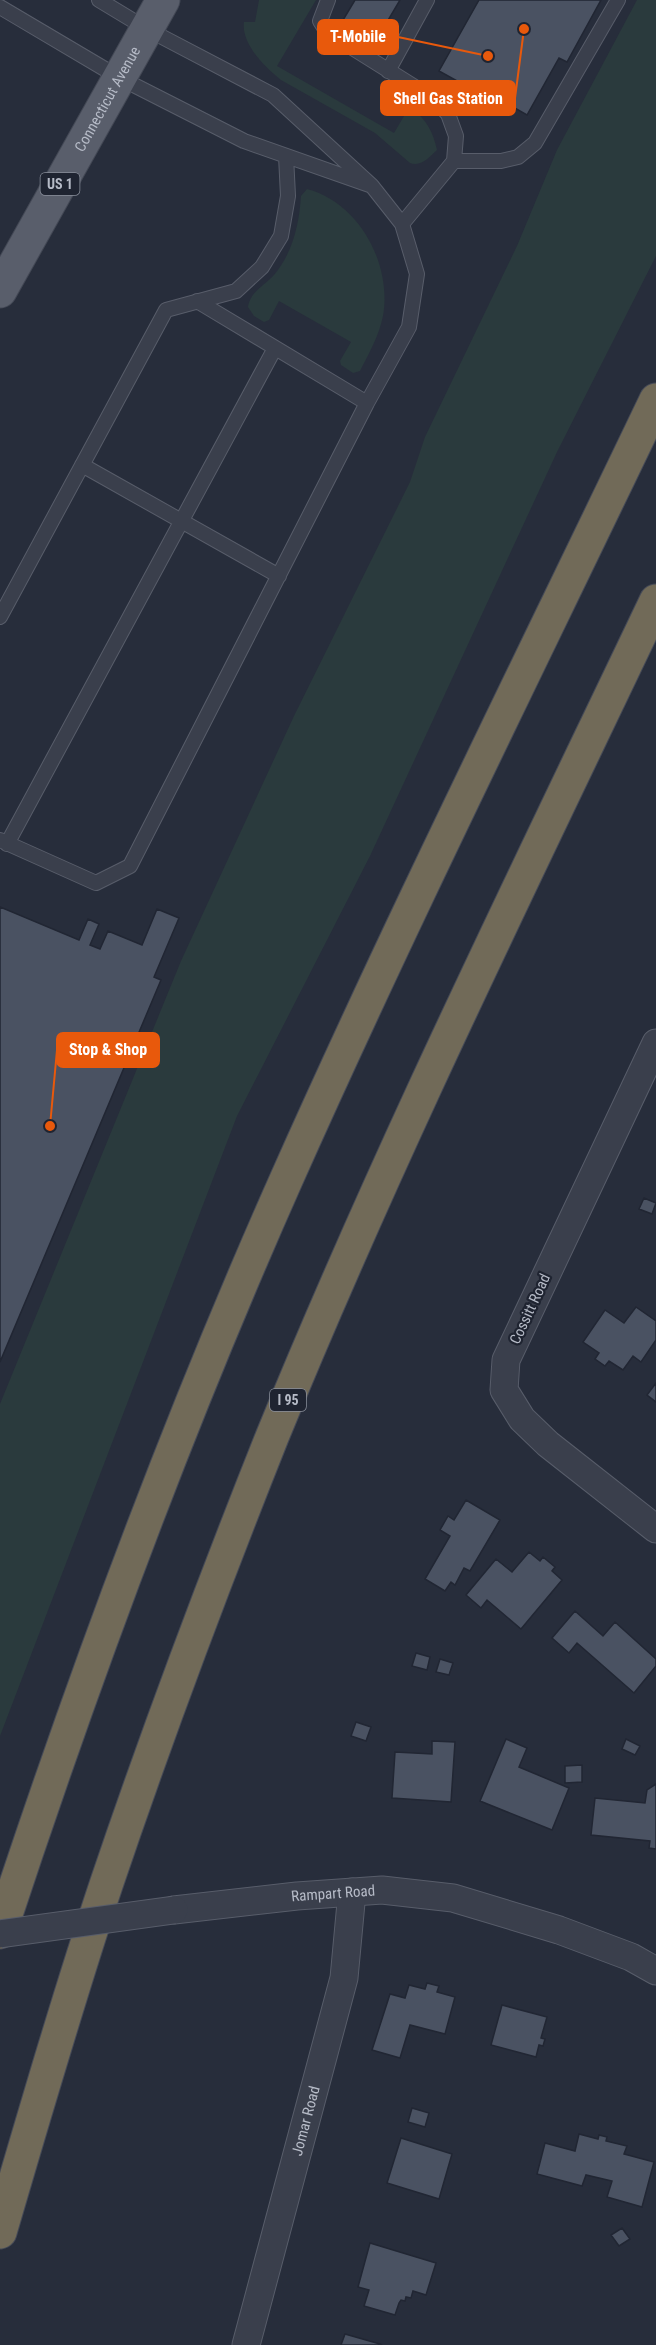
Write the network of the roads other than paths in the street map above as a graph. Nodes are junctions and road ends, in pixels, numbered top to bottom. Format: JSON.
{"nodes":[{"id":1,"x":99,"y":0,"type":"edge"},
{"id":2,"x":163,"y":0,"type":"edge"},
{"id":3,"x":328,"y":0,"type":"edge"},
{"id":4,"x":427,"y":0,"type":"edge"},
{"id":5,"x":618,"y":0,"type":"edge"},
{"id":6,"x":0,"y":7,"type":"edge"},
{"id":7,"x":147,"y":29,"type":"junction"},
{"id":8,"x":388,"y":70,"type":"junction"},
{"id":9,"x":120,"y":78,"type":"junction"},
{"id":10,"x":286,"y":156,"type":"junction"},
{"id":11,"x":453,"y":161,"type":"junction"},
{"id":12,"x":372,"y":186,"type":"junction"},
{"id":13,"x":402,"y":224,"type":"junction"},
{"id":14,"x":0,"y":291,"type":"edge"},
{"id":15,"x":197,"y":301,"type":"junction"},
{"id":16,"x":274,"y":348,"type":"junction"},
{"id":17,"x":656,"y":400,"type":"edge"},
{"id":18,"x":368,"y":403,"type":"junction"},
{"id":19,"x":82,"y":465,"type":"junction"},
{"id":20,"x":181,"y":521,"type":"junction"},
{"id":21,"x":279,"y":576,"type":"junction"},
{"id":22,"x":656,"y":601,"type":"edge"},
{"id":23,"x":0,"y":617,"type":"edge"},
{"id":24,"x":4,"y":842,"type":"edge"},
{"id":25,"x":656,"y":1043,"type":"edge"},
{"id":26,"x":656,"y":1529,"type":"edge"},
{"id":27,"x":352,"y":1892,"type":"junction"},
{"id":28,"x":0,"y":1933,"type":"edge"},
{"id":29,"x":656,"y":1971,"type":"edge"},
{"id":30,"x":0,"y":2232,"type":"edge"},
{"id":31,"x":246,"y":2345,"type":"edge"}],
"edges":[{"from":1,"to":7,"type":"lane"},
{"from":2,"to":7,"type":"main road","name":"Connecticut Avenue","number":"US 1"},
{"from":3,"to":8,"type":"lane"},
{"from":4,"to":8,"type":"lane"},
{"from":5,"to":11,"type":"lane"},
{"from":6,"to":9,"type":"lane"},
{"from":7,"to":9,"type":"main road","name":"Connecticut Avenue","number":"US 1"},
{"from":7,"to":12,"type":"lane"},
{"from":8,"to":11,"type":"lane"},
{"from":9,"to":10,"type":"lane"},
{"from":9,"to":14,"type":"main road","name":"Connecticut Avenue","number":"US 1"},
{"from":10,"to":12,"type":"lane"},
{"from":10,"to":15,"type":"lane"},
{"from":11,"to":13,"type":"lane"},
{"from":12,"to":13,"type":"lane"},
{"from":13,"to":18,"type":"lane"},
{"from":15,"to":16,"type":"lane"},
{"from":15,"to":19,"type":"lane"},
{"from":16,"to":18,"type":"lane"},
{"from":16,"to":20,"type":"lane"},
{"from":17,"to":28,"type":"highway"},
{"from":18,"to":21,"type":"lane"},
{"from":19,"to":20,"type":"lane"},
{"from":19,"to":23,"type":"lane"},
{"from":20,"to":21,"type":"lane"},
{"from":20,"to":24,"type":"lane"},
{"from":21,"to":24,"type":"lane"},
{"from":22,"to":30,"type":"highway","number":"I 95"},
{"from":25,"to":26,"type":"street","name":"Cossitt Road"},
{"from":27,"to":28,"type":"street","name":"Rampart Road","bridge":true},
{"from":27,"to":29,"type":"street","name":"Rampart Road"},
{"from":27,"to":31,"type":"street","name":"Jomar Road"}]}
